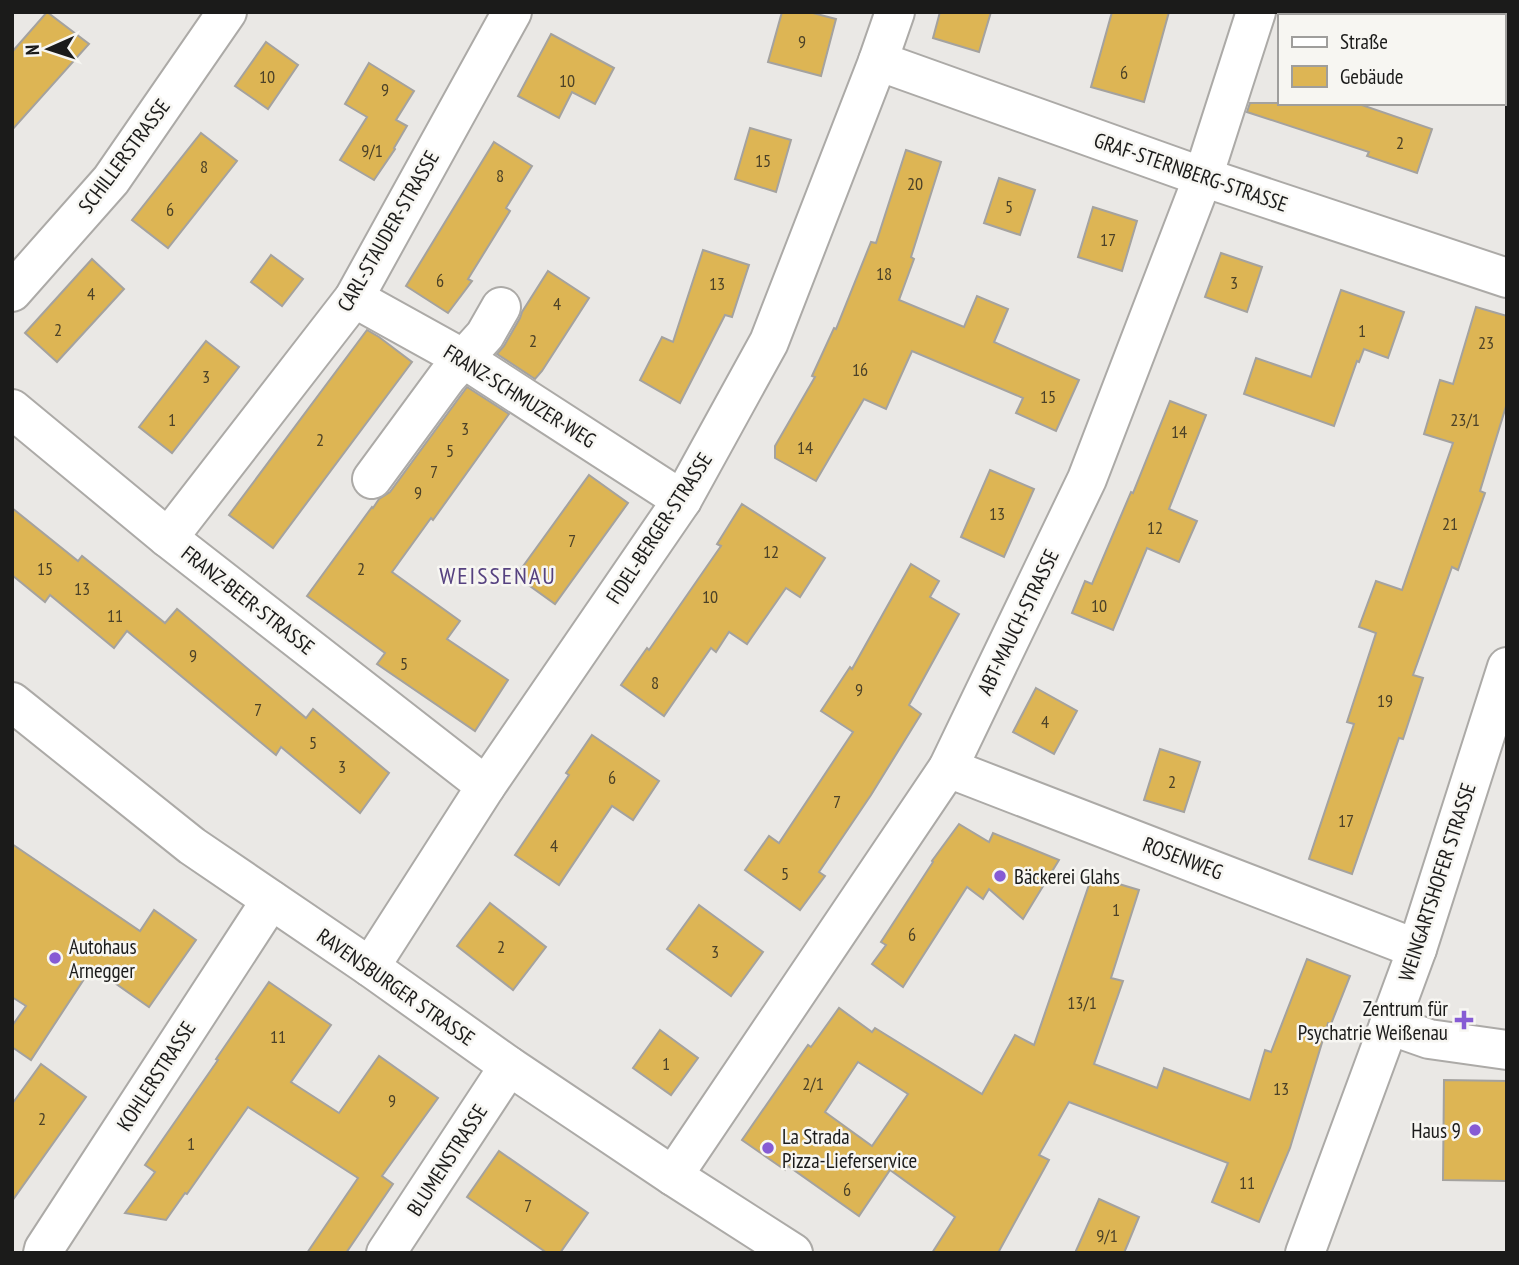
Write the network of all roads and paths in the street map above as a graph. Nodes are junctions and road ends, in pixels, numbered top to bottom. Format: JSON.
{"nodes":[{"id":1,"x":227,"y":12,"type":"edge"},
{"id":2,"x":512,"y":12,"type":"edge"},
{"id":3,"x":895,"y":12,"type":"edge"},
{"id":4,"x":1256,"y":12,"type":"edge"},
{"id":5,"x":878,"y":61,"type":"junction"},
{"id":6,"x":1203,"y":177,"type":"junction"},
{"id":7,"x":1507,"y":278,"type":"edge"},
{"id":8,"x":12,"y":292,"type":"edge"},
{"id":9,"x":354,"y":298,"type":"junction"},
{"id":10,"x":501,"y":307,"type":"dead end"},
{"id":11,"x":464,"y":359,"type":"junction"},
{"id":12,"x":12,"y":410,"type":"edge"},
{"id":13,"x":372,"y":479,"type":"dead end"},
{"id":14,"x":682,"y":500,"type":"junction"},
{"id":15,"x":168,"y":538,"type":"junction"},
{"id":16,"x":1507,"y":667,"type":"edge"},
{"id":17,"x":12,"y":702,"type":"edge"},
{"id":18,"x":948,"y":768,"type":"junction"},
{"id":19,"x":486,"y":786,"type":"junction"},
{"id":20,"x":271,"y":900,"type":"junction"},
{"id":21,"x":1417,"y":948,"type":"junction"},
{"id":22,"x":370,"y":967,"type":"junction"},
{"id":23,"x":1389,"y":1025,"type":"junction"},
{"id":24,"x":1507,"y":1050,"type":"edge"},
{"id":25,"x":509,"y":1066,"type":"junction"},
{"id":26,"x":673,"y":1176,"type":"junction"},
{"id":27,"x":43,"y":1253,"type":"edge"},
{"id":28,"x":386,"y":1253,"type":"edge"},
{"id":29,"x":793,"y":1253,"type":"edge"},
{"id":30,"x":1305,"y":1253,"type":"edge"}],
"edges":[{"from":1,"to":8,"type":"street","name":"SCHILLERSTRASSE"},
{"from":2,"to":9,"type":"street","name":"CARL-STAUDER-STRASSE"},
{"from":3,"to":5,"type":"street","name":"FIDEL-BERGER-STRASSE"},
{"from":4,"to":6,"type":"street","name":"ABT-MAUCH-STRASSE"},
{"from":5,"to":6,"type":"street","name":"GRAF-STERNBERG-STRASSE"},
{"from":5,"to":14,"type":"street","name":"FIDEL-BERGER-STRASSE"},
{"from":6,"to":7,"type":"street","name":"GRAF-STERNBERG-STRASSE"},
{"from":6,"to":18,"type":"street","name":"ABT-MAUCH-STRASSE"},
{"from":9,"to":11,"type":"street","name":"FRANZ-SCHMUZER-WEG"},
{"from":9,"to":15,"type":"street","name":"CARL-STAUDER-STRASSE"},
{"from":10,"to":11,"type":"street"},
{"from":11,"to":13,"type":"street"},
{"from":11,"to":14,"type":"street","name":"FRANZ-SCHMUZER-WEG"},
{"from":12,"to":15,"type":"street","name":"FRANZ-BEER-STRASSE"},
{"from":14,"to":19,"type":"street","name":"FIDEL-BERGER-STRASSE"},
{"from":15,"to":19,"type":"street","name":"FRANZ-BEER-STRASSE"},
{"from":16,"to":21,"type":"street","name":"WEINGARTSHOFER STRASSE"},
{"from":17,"to":20,"type":"street","name":"RAVENSBURGER STRASSE"},
{"from":18,"to":21,"type":"street","name":"ROSENWEG"},
{"from":18,"to":26,"type":"street","name":"ABT-MAUCH-STRASSE"},
{"from":19,"to":22,"type":"street","name":"FIDEL-BERGER-STRASSE"},
{"from":20,"to":22,"type":"street","name":"RAVENSBURGER STRASSE"},
{"from":20,"to":27,"type":"street","name":"KOHLERSTRASSE"},
{"from":21,"to":23,"type":"street","name":"WEINGARTSHOFER STRASSE"},
{"from":22,"to":25,"type":"street","name":"RAVENSBURGER STRASSE"},
{"from":23,"to":24,"type":"street"},
{"from":23,"to":30,"type":"street","name":"WEINGARTSHOFER STRASSE"},
{"from":25,"to":26,"type":"street","name":"RAVENSBURGER STRASSE"},
{"from":25,"to":28,"type":"street","name":"BLUMENSTRASSE"},
{"from":26,"to":29,"type":"street","name":"RAVENSBURGER STRASSE"}]}
